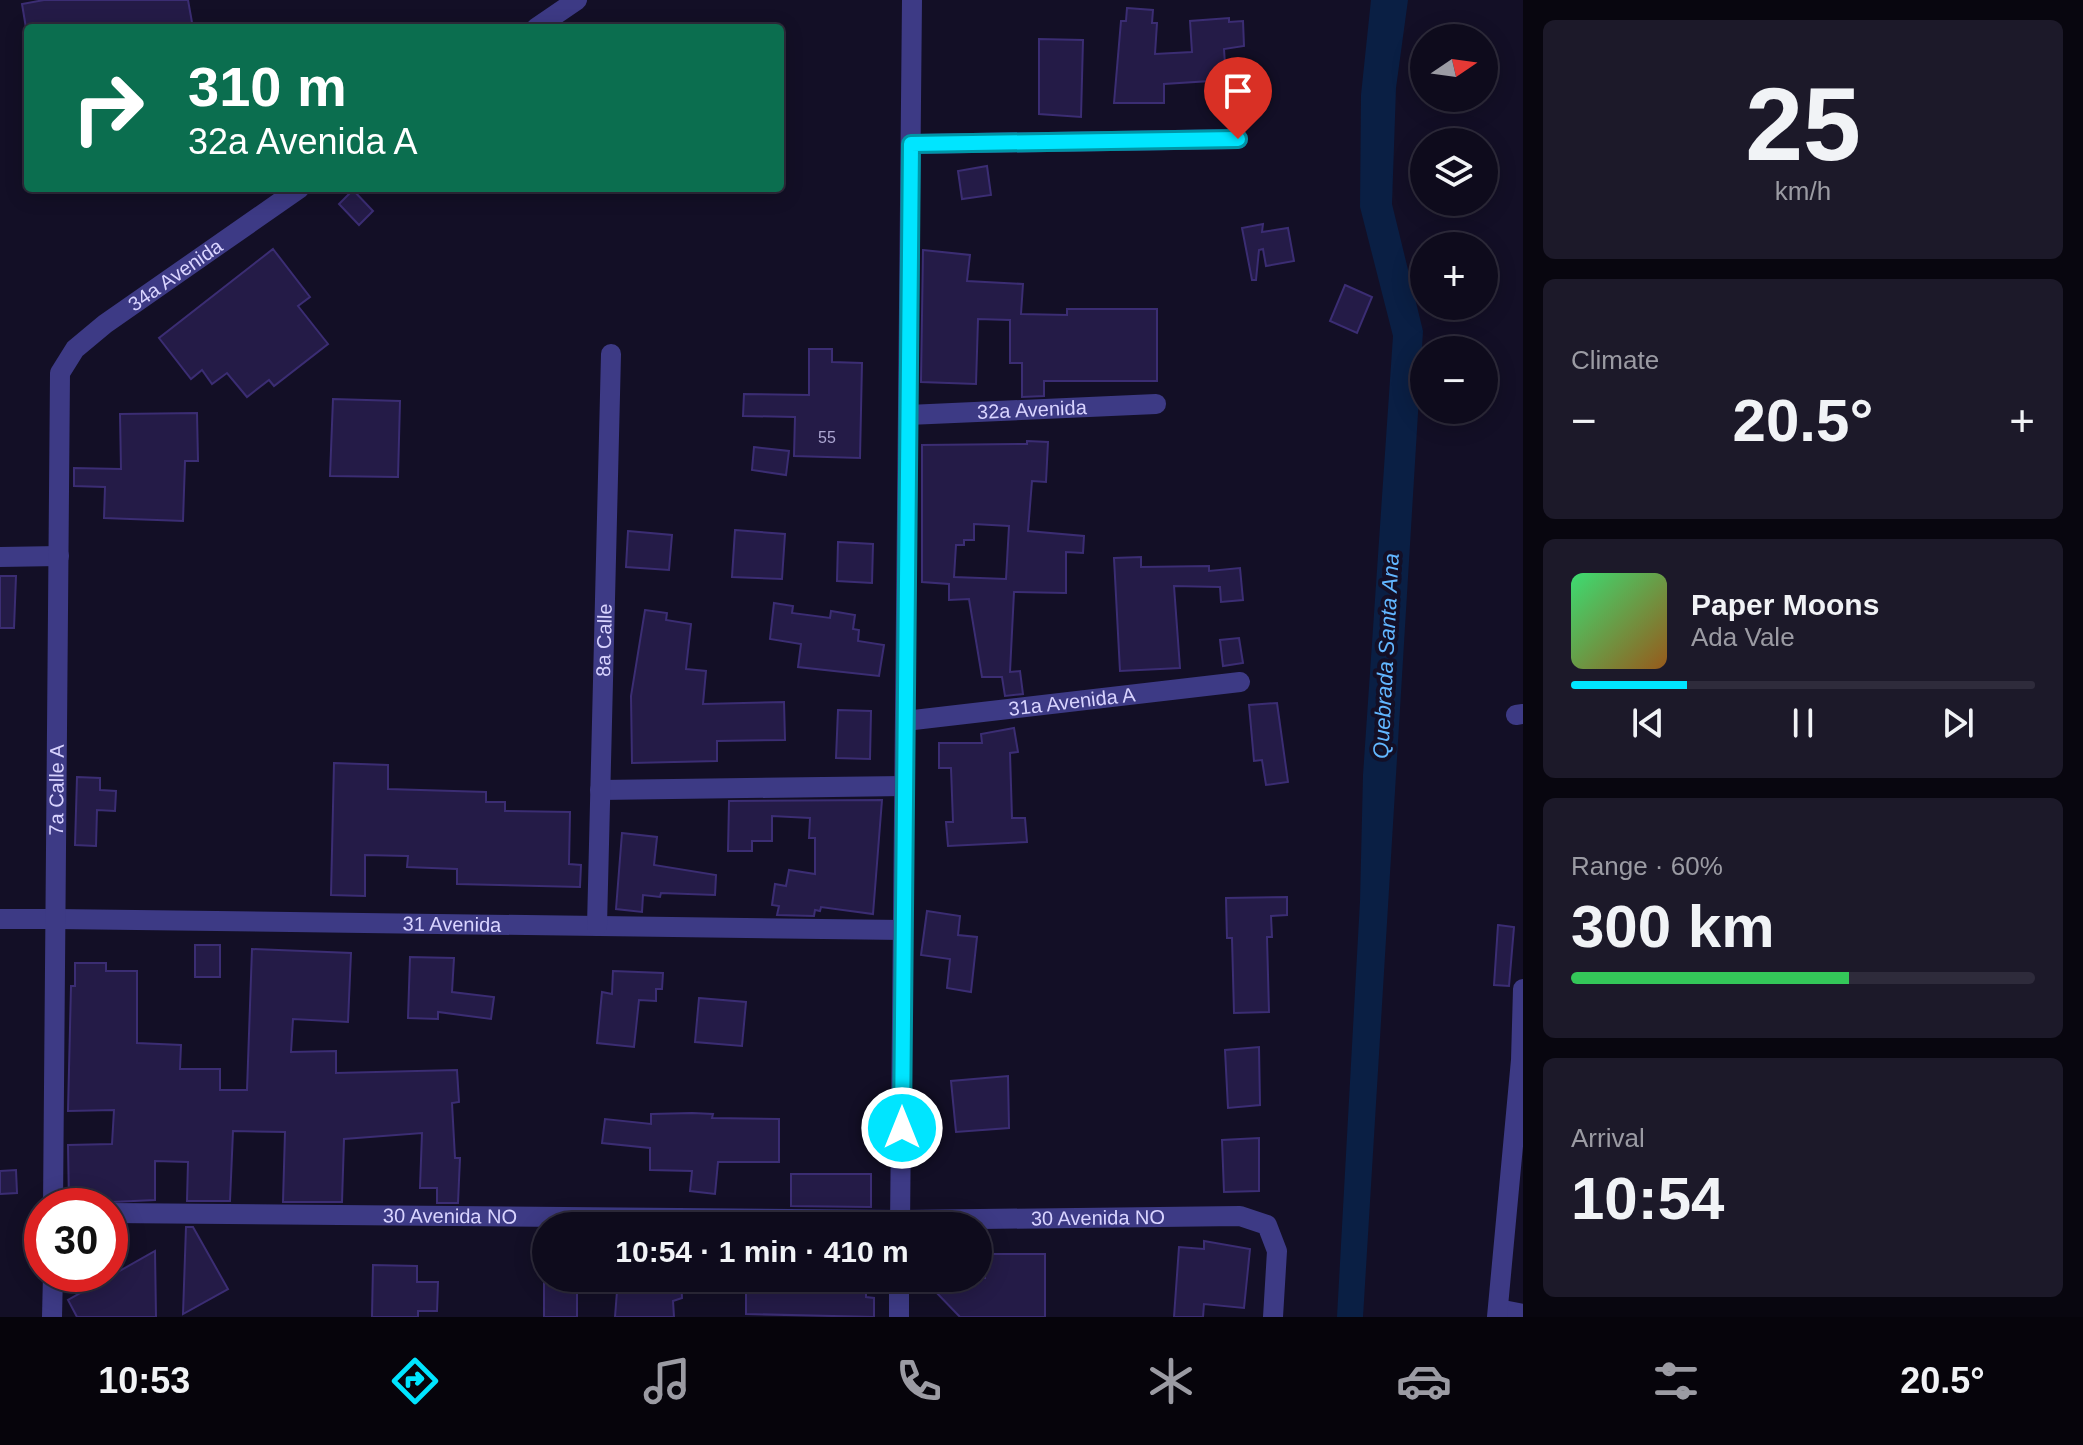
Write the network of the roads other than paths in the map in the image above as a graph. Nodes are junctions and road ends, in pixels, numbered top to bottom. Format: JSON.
{"nodes":[{"id":1,"x":577,"y":0,"type":"edge"},
{"id":2,"x":912,"y":0,"type":"edge"},
{"id":3,"x":542,"y":24,"type":"edge"},
{"id":4,"x":1238,"y":139,"type":"dead end"},
{"id":5,"x":911,"y":144,"type":"junction"},
{"id":6,"x":294,"y":192,"type":"edge"},
{"id":7,"x":611,"y":354,"type":"dead end"},
{"id":8,"x":60,"y":373,"type":"joint"},
{"id":9,"x":1156,"y":404,"type":"dead end"},
{"id":10,"x":908,"y":415,"type":"junction"},
{"id":11,"x":59,"y":556,"type":"junction"},
{"id":12,"x":0,"y":557,"type":"edge"},
{"id":13,"x":1240,"y":682,"type":"dead end"},
{"id":14,"x":905,"y":721,"type":"junction"},
{"id":15,"x":905,"y":786,"type":"junction"},
{"id":16,"x":600,"y":790,"type":"junction"},
{"id":17,"x":0,"y":919,"type":"edge"},
{"id":18,"x":56,"y":919,"type":"junction"},
{"id":19,"x":597,"y":926,"type":"junction"},
{"id":20,"x":903,"y":930,"type":"junction"},
{"id":21,"x":1523,"y":989,"type":"edge"},
{"id":22,"x":1522,"y":1060,"type":"edge"},
{"id":23,"x":53,"y":1188,"type":"edge"},
{"id":24,"x":900,"y":1212,"type":"edge"},
{"id":25,"x":128,"y":1213,"type":"edge"},
{"id":26,"x":532,"y":1218,"type":"edge"},
{"id":27,"x":992,"y":1221,"type":"edge"},
{"id":28,"x":53,"y":1292,"type":"edge"},
{"id":29,"x":899,"y":1292,"type":"edge"},
{"id":30,"x":1497,"y":1313,"type":"edge"},
{"id":31,"x":1523,"y":1314,"type":"edge"},
{"id":32,"x":52,"y":1317,"type":"edge"},
{"id":33,"x":899,"y":1317,"type":"edge"},
{"id":34,"x":1273,"y":1317,"type":"edge"}],
"edges":[{"from":1,"to":3,"type":"street"},
{"from":2,"to":5,"type":"street"},
{"from":4,"to":5,"type":"street"},
{"from":5,"to":10,"type":"street"},
{"from":6,"to":8,"type":"street","name":"34a Avenida"},
{"from":7,"to":16,"type":"street","name":"8a Calle"},
{"from":8,"to":11,"type":"street","name":"7a Calle A"},
{"from":9,"to":10,"type":"street","name":"32a Avenida"},
{"from":10,"to":14,"type":"street"},
{"from":11,"to":12,"type":"street"},
{"from":11,"to":18,"type":"street","name":"7a Calle A"},
{"from":13,"to":14,"type":"street","name":"31a Avenida A"},
{"from":14,"to":15,"type":"street"},
{"from":15,"to":16,"type":"street"},
{"from":15,"to":20,"type":"street"},
{"from":16,"to":19,"type":"street","name":"8a Calle"},
{"from":17,"to":18,"type":"street","name":"31 Avenida"},
{"from":18,"to":19,"type":"street","name":"31 Avenida"},
{"from":18,"to":23,"type":"street","name":"7a Calle A"},
{"from":19,"to":20,"type":"street","name":"31 Avenida"},
{"from":20,"to":24,"type":"street"},
{"from":21,"to":22,"type":"street"},
{"from":22,"to":30,"type":"street"},
{"from":25,"to":26,"type":"street","name":"30 Avenida NO"},
{"from":27,"to":34,"type":"street","name":"30 Avenida NO"},
{"from":28,"to":32,"type":"street"},
{"from":29,"to":33,"type":"street"},
{"from":30,"to":31,"type":"street"}]}
